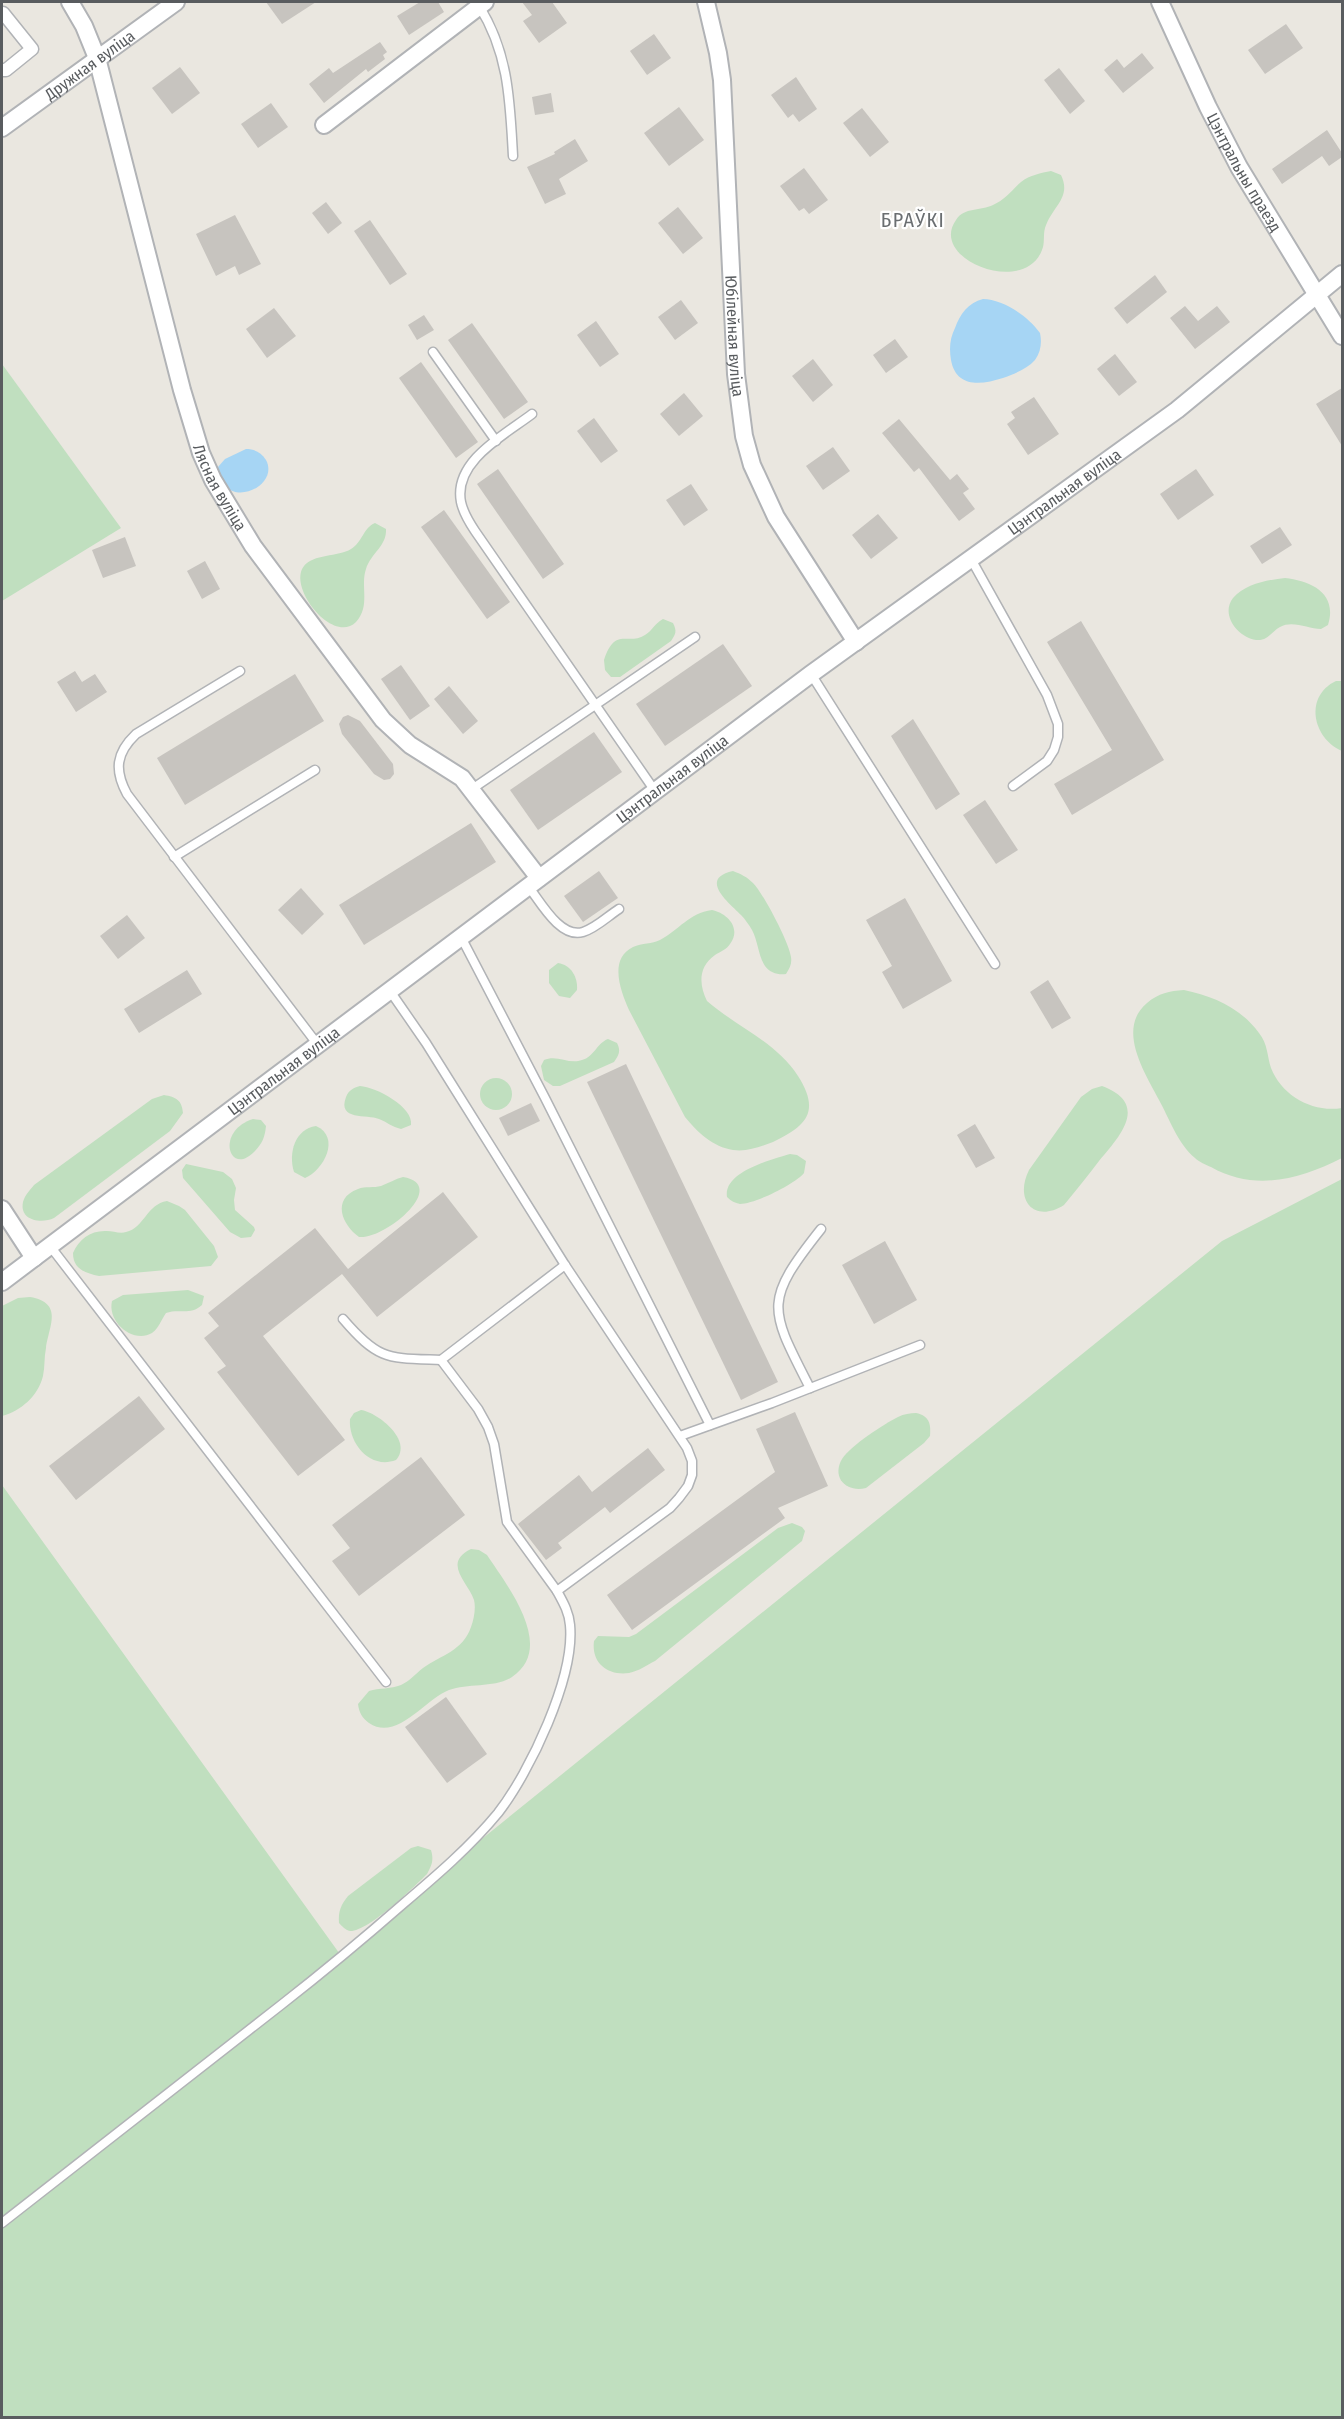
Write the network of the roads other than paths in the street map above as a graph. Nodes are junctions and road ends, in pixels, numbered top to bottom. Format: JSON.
{"nodes":[{"id":1,"x":70,"y":2,"type":"edge"},
{"id":2,"x":176,"y":2,"type":"edge"},
{"id":3,"x":706,"y":2,"type":"edge"},
{"id":4,"x":1160,"y":2,"type":"edge"},
{"id":5,"x":482,"y":4,"type":"edge"},
{"id":6,"x":2,"y":14,"type":"edge"},
{"id":7,"x":97,"y":58,"type":"junction"},
{"id":8,"x":2,"y":70,"type":"edge"},
{"id":9,"x":324,"y":125,"type":"dead end"},
{"id":10,"x":2,"y":128,"type":"edge"},
{"id":11,"x":513,"y":156,"type":"dead end"},
{"id":12,"x":1342,"y":274,"type":"edge"},
{"id":13,"x":1317,"y":294,"type":"junction"},
{"id":14,"x":1342,"y":336,"type":"edge"},
{"id":15,"x":433,"y":352,"type":"dead end"},
{"id":16,"x":532,"y":414,"type":"dead end"},
{"id":17,"x":496,"y":441,"type":"junction"},
{"id":18,"x":971,"y":559,"type":"junction"},
{"id":19,"x":695,"y":637,"type":"dead end"},
{"id":20,"x":856,"y":642,"type":"junction"},
{"id":21,"x":240,"y":671,"type":"dead end"},
{"id":22,"x":811,"y":674,"type":"junction"},
{"id":23,"x":595,"y":705,"type":"junction"},
{"id":24,"x":315,"y":770,"type":"dead end"},
{"id":25,"x":1013,"y":786,"type":"dead end"},
{"id":26,"x":472,"y":789,"type":"junction"},
{"id":27,"x":655,"y":791,"type":"junction"},
{"id":28,"x":174,"y":857,"type":"junction"},
{"id":29,"x":534,"y":882,"type":"junction"},
{"id":30,"x":619,"y":909,"type":"dead end"},
{"id":31,"x":461,"y":937,"type":"junction"},
{"id":32,"x":995,"y":964,"type":"dead end"},
{"id":33,"x":390,"y":991,"type":"junction"},
{"id":34,"x":318,"y":1045,"type":"junction"},
{"id":35,"x":2,"y":1209,"type":"edge"},
{"id":36,"x":821,"y":1229,"type":"dead end"},
{"id":37,"x":50,"y":1246,"type":"junction"},
{"id":38,"x":34,"y":1258,"type":"junction"},
{"id":39,"x":565,"y":1265,"type":"junction"},
{"id":40,"x":2,"y":1282,"type":"edge"},
{"id":41,"x":343,"y":1319,"type":"dead end"},
{"id":42,"x":920,"y":1345,"type":"dead end"},
{"id":43,"x":441,"y":1360,"type":"junction"},
{"id":44,"x":810,"y":1388,"type":"junction"},
{"id":45,"x":710,"y":1425,"type":"junction"},
{"id":46,"x":680,"y":1436,"type":"junction"},
{"id":47,"x":556,"y":1592,"type":"junction"},
{"id":48,"x":386,"y":1682,"type":"dead end"},
{"id":49,"x":2,"y":2223,"type":"edge"}],
"edges":[{"from":1,"to":7,"type":"street","name":"Лясная вуліца"},
{"from":2,"to":7,"type":"street","name":"Дружная вуліца"},
{"from":3,"to":20,"type":"street","name":"Юбілейная вуліца"},
{"from":4,"to":13,"type":"street","name":"Цэнтральны праезд"},
{"from":5,"to":9,"type":"street"},
{"from":5,"to":11,"type":"lane"},
{"from":6,"to":8,"type":"street"},
{"from":7,"to":10,"type":"street","name":"Дружная вуліца"},
{"from":7,"to":26,"type":"street","name":"Лясная вуліца"},
{"from":12,"to":13,"type":"street","name":"Цэнтральная вуліца"},
{"from":13,"to":14,"type":"street","name":"Цэнтральны праезд"},
{"from":13,"to":18,"type":"street","name":"Цэнтральная вуліца"},
{"from":15,"to":17,"type":"lane"},
{"from":16,"to":17,"type":"lane"},
{"from":17,"to":23,"type":"lane"},
{"from":18,"to":20,"type":"street","name":"Цэнтральная вуліца"},
{"from":18,"to":25,"type":"lane"},
{"from":19,"to":23,"type":"lane"},
{"from":20,"to":22,"type":"street","name":"Цэнтральная вуліца"},
{"from":21,"to":28,"type":"lane"},
{"from":22,"to":27,"type":"street","name":"Цэнтральная вуліца"},
{"from":22,"to":32,"type":"lane"},
{"from":23,"to":26,"type":"lane"},
{"from":23,"to":27,"type":"lane"},
{"from":24,"to":28,"type":"lane"},
{"from":26,"to":29,"type":"street","name":"Лясная вуліца"},
{"from":27,"to":29,"type":"street","name":"Цэнтральная вуліца"},
{"from":28,"to":34,"type":"lane"},
{"from":29,"to":30,"type":"lane"},
{"from":29,"to":31,"type":"street","name":"Цэнтральная вуліца"},
{"from":31,"to":33,"type":"street","name":"Цэнтральная вуліца"},
{"from":31,"to":45,"type":"lane"},
{"from":33,"to":34,"type":"street","name":"Цэнтральная вуліца"},
{"from":33,"to":39,"type":"lane"},
{"from":34,"to":37,"type":"street","name":"Цэнтральная вуліца"},
{"from":35,"to":38,"type":"street"},
{"from":36,"to":44,"type":"lane"},
{"from":37,"to":38,"type":"street","name":"Цэнтральная вуліца"},
{"from":37,"to":48,"type":"lane"},
{"from":38,"to":40,"type":"street","name":"Цэнтральная вуліца"},
{"from":39,"to":43,"type":"lane"},
{"from":39,"to":46,"type":"lane"},
{"from":41,"to":43,"type":"lane"},
{"from":42,"to":44,"type":"lane"},
{"from":43,"to":47,"type":"lane"},
{"from":44,"to":45,"type":"lane"},
{"from":45,"to":46,"type":"lane"},
{"from":46,"to":47,"type":"lane"},
{"from":47,"to":49,"type":"lane"}]}
